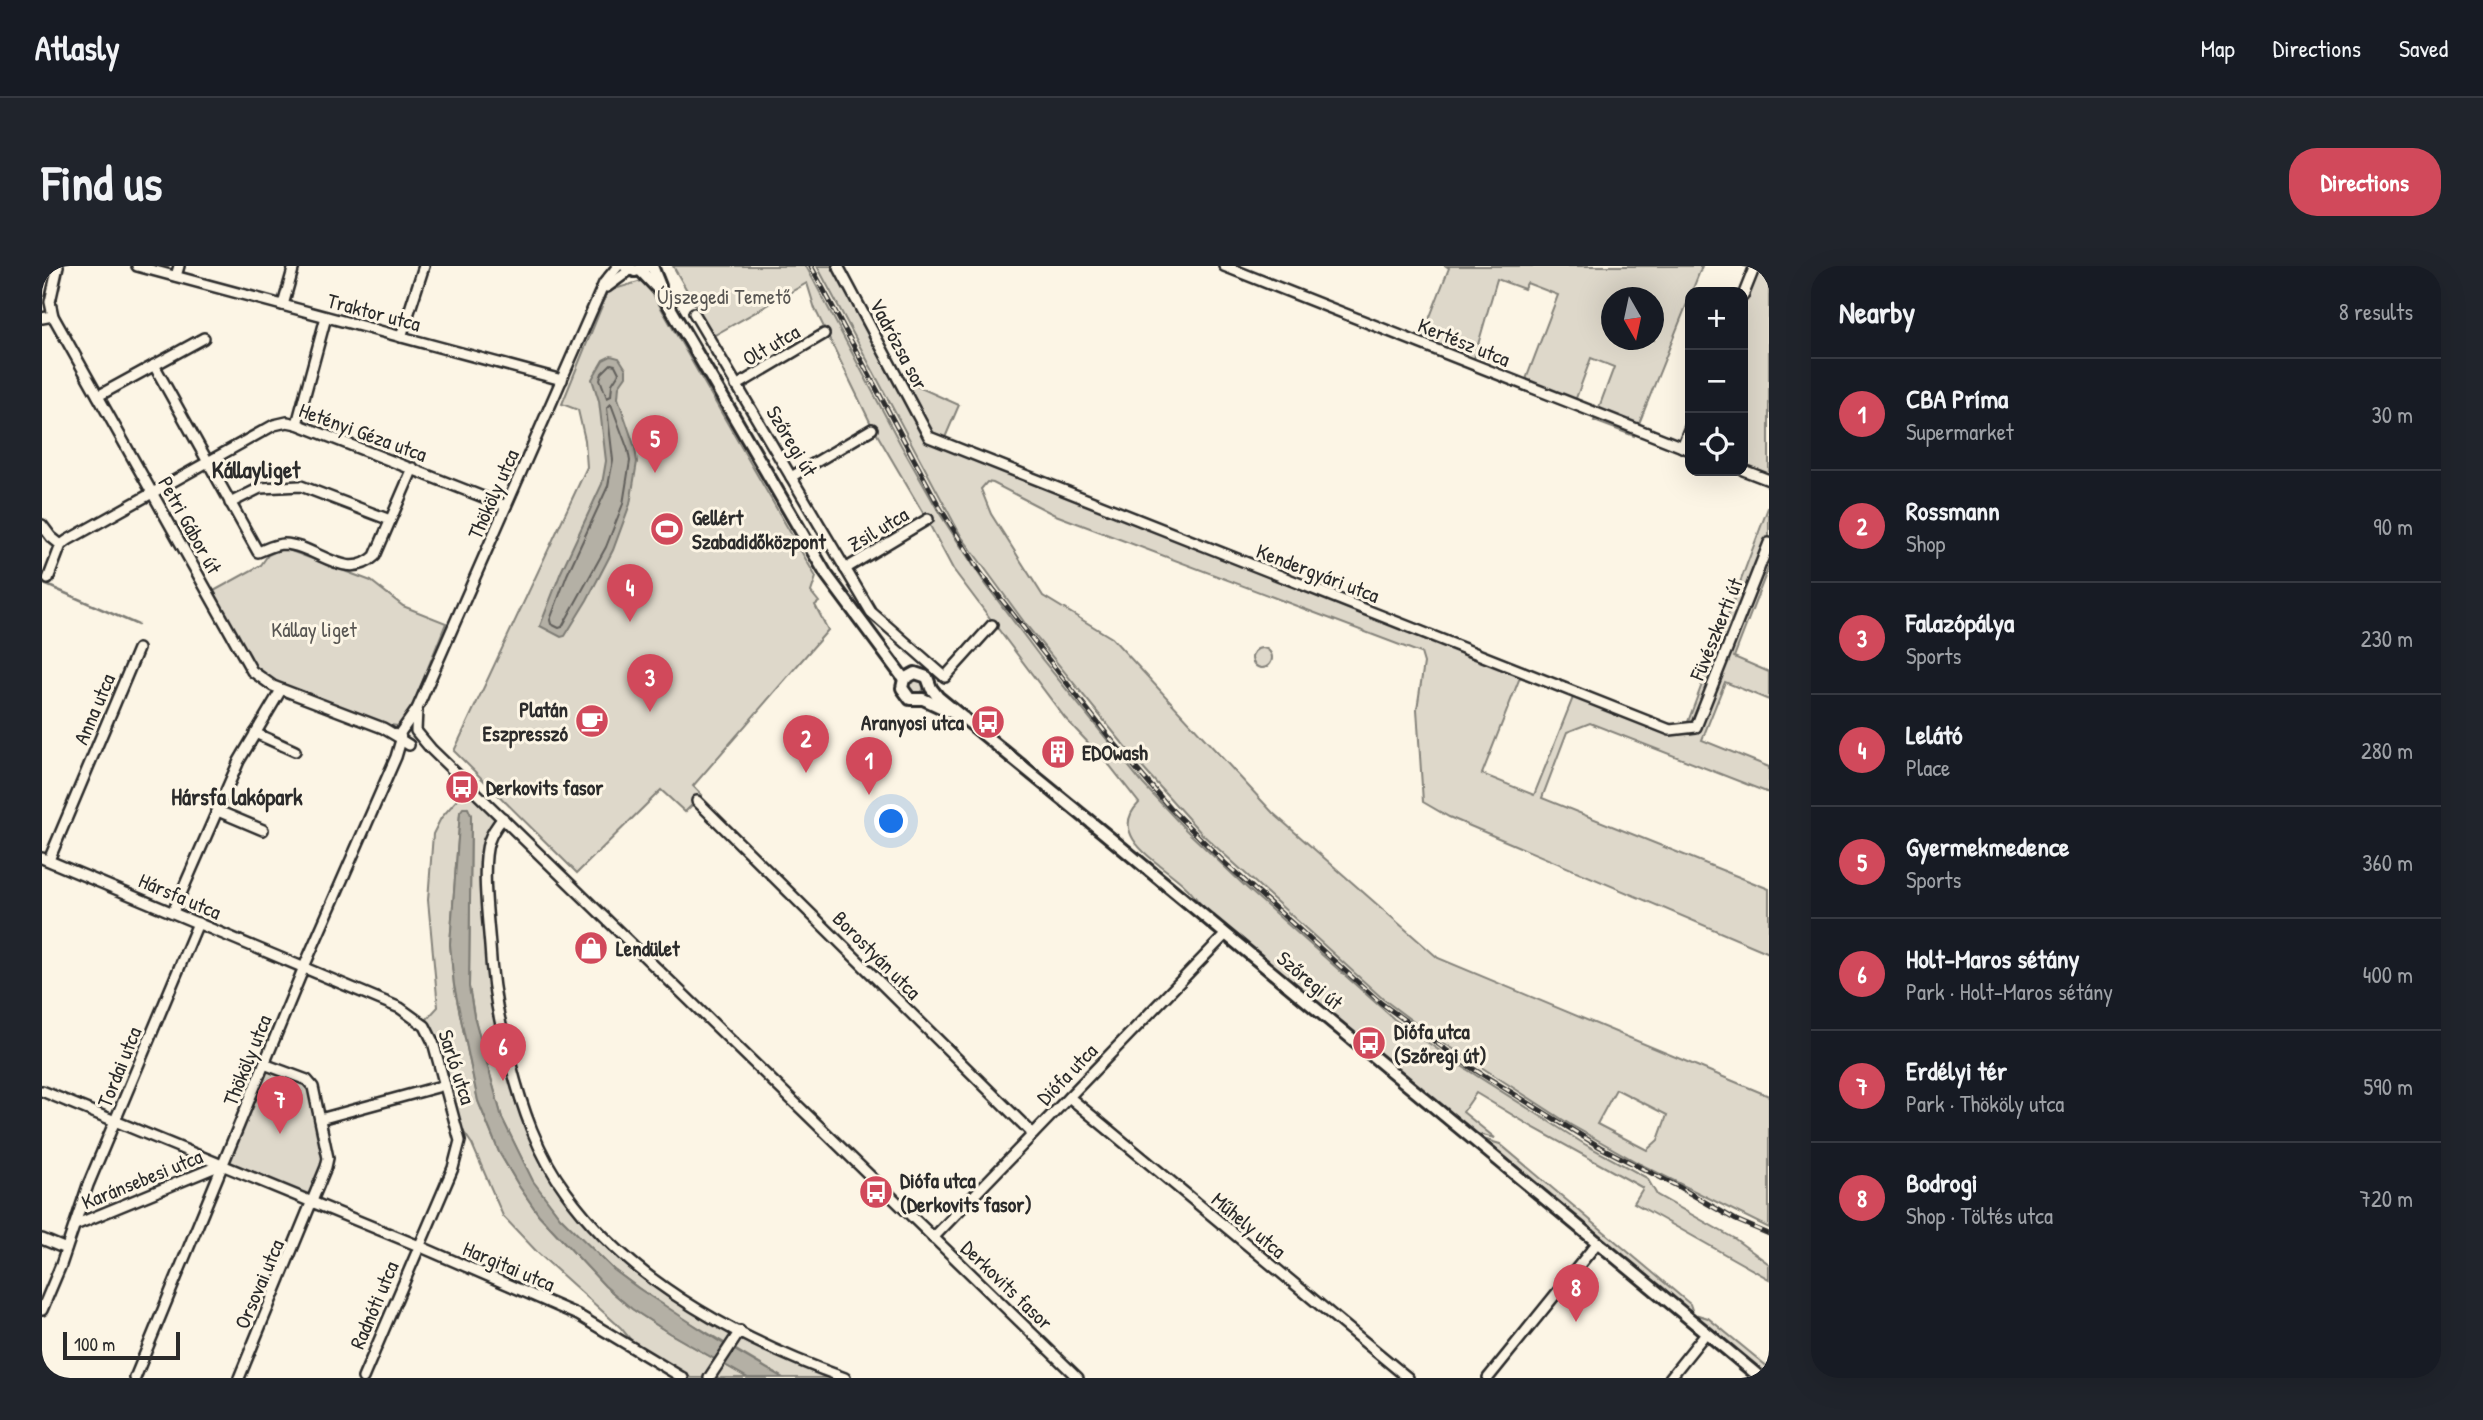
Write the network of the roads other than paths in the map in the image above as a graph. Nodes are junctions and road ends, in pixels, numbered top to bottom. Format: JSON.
{"nodes":[{"id":1,"x":58,"y":266,"type":"edge"},
{"id":2,"x":138,"y":266,"type":"edge"},
{"id":3,"x":179,"y":266,"type":"edge"},
{"id":4,"x":294,"y":266,"type":"edge"},
{"id":5,"x":424,"y":266,"type":"edge"},
{"id":6,"x":838,"y":266,"type":"edge"},
{"id":7,"x":1224,"y":266,"type":"edge"},
{"id":8,"x":1755,"y":266,"type":"edge"},
{"id":9,"x":635,"y":267,"type":"edge"},
{"id":10,"x":176,"y":276,"type":"junction"},
{"id":11,"x":1747,"y":287,"type":"edge"},
{"id":12,"x":283,"y":306,"type":"junction"},
{"id":13,"x":694,"y":313,"type":"dead end"},
{"id":14,"x":53,"y":316,"type":"junction"},
{"id":15,"x":326,"y":317,"type":"junction"},
{"id":16,"x":42,"y":318,"type":"edge"},
{"id":17,"x":824,"y":334,"type":"dead end"},
{"id":18,"x":401,"y":337,"type":"junction"},
{"id":19,"x":204,"y":338,"type":"dead end"},
{"id":20,"x":154,"y":365,"type":"junction"},
{"id":21,"x":562,"y":380,"type":"junction"},
{"id":22,"x":737,"y":386,"type":"junction"},
{"id":23,"x":98,"y":397,"type":"junction"},
{"id":24,"x":298,"y":424,"type":"junction"},
{"id":25,"x":872,"y":429,"type":"dead end"},
{"id":26,"x":929,"y":438,"type":"joint"},
{"id":27,"x":1685,"y":448,"type":"edge"},
{"id":28,"x":207,"y":462,"type":"junction"},
{"id":29,"x":413,"y":468,"type":"junction"},
{"id":30,"x":1748,"y":472,"type":"edge"},
{"id":31,"x":790,"y":477,"type":"junction"},
{"id":32,"x":1769,"y":481,"type":"edge"},
{"id":33,"x":152,"y":493,"type":"junction"},
{"id":34,"x":230,"y":503,"type":"junction"},
{"id":35,"x":506,"y":506,"type":"junction"},
{"id":36,"x":929,"y":519,"type":"dead end"},
{"id":37,"x":390,"y":520,"type":"junction"},
{"id":38,"x":42,"y":525,"type":"edge"},
{"id":39,"x":1769,"y":543,"type":"edge"},
{"id":40,"x":61,"y":545,"type":"junction"},
{"id":41,"x":845,"y":569,"type":"junction"},
{"id":42,"x":48,"y":579,"type":"dead end"},
{"id":43,"x":992,"y":625,"type":"dead end"},
{"id":44,"x":138,"y":649,"type":"dead end"},
{"id":45,"x":907,"y":676,"type":"junction"},
{"id":46,"x":931,"y":688,"type":"junction"},
{"id":47,"x":281,"y":690,"type":"junction"},
{"id":48,"x":923,"y":699,"type":"junction"},
{"id":49,"x":417,"y":709,"type":"junction"},
{"id":50,"x":964,"y":718,"type":"junction"},
{"id":51,"x":1696,"y":727,"type":"joint"},
{"id":52,"x":417,"y":732,"type":"junction"},
{"id":53,"x":255,"y":733,"type":"junction"},
{"id":54,"x":405,"y":737,"type":"junction"},
{"id":55,"x":430,"y":749,"type":"junction"},
{"id":56,"x":295,"y":751,"type":"dead end"},
{"id":57,"x":697,"y":801,"type":"dead end"},
{"id":58,"x":218,"y":811,"type":"junction"},
{"id":59,"x":503,"y":818,"type":"junction"},
{"id":60,"x":263,"y":830,"type":"dead end"},
{"id":61,"x":45,"y":859,"type":"edge"},
{"id":62,"x":173,"y":912,"type":"junction"},
{"id":63,"x":198,"y":923,"type":"junction"},
{"id":64,"x":1226,"y":935,"type":"junction"},
{"id":65,"x":304,"y":967,"type":"junction"},
{"id":66,"x":264,"y":1064,"type":"junction"},
{"id":67,"x":445,"y":1085,"type":"junction"},
{"id":68,"x":42,"y":1091,"type":"edge"},
{"id":69,"x":1069,"y":1097,"type":"junction"},
{"id":70,"x":320,"y":1119,"type":"junction"},
{"id":71,"x":116,"y":1121,"type":"junction"},
{"id":72,"x":1033,"y":1134,"type":"junction"},
{"id":73,"x":223,"y":1164,"type":"junction"},
{"id":74,"x":312,"y":1203,"type":"junction"},
{"id":75,"x":75,"y":1225,"type":"junction"},
{"id":76,"x":933,"y":1238,"type":"junction"},
{"id":77,"x":42,"y":1239,"type":"edge"},
{"id":78,"x":1598,"y":1242,"type":"junction"},
{"id":79,"x":419,"y":1245,"type":"junction"},
{"id":80,"x":66,"y":1249,"type":"junction"},
{"id":81,"x":42,"y":1310,"type":"edge"},
{"id":82,"x":740,"y":1331,"type":"junction"},
{"id":83,"x":1706,"y":1332,"type":"junction"},
{"id":84,"x":135,"y":1378,"type":"edge"},
{"id":85,"x":239,"y":1378,"type":"edge"},
{"id":86,"x":363,"y":1378,"type":"edge"},
{"id":87,"x":684,"y":1378,"type":"edge"},
{"id":88,"x":709,"y":1378,"type":"edge"},
{"id":89,"x":845,"y":1378,"type":"edge"},
{"id":90,"x":1078,"y":1378,"type":"edge"},
{"id":91,"x":1408,"y":1378,"type":"edge"},
{"id":92,"x":1488,"y":1378,"type":"edge"},
{"id":93,"x":1670,"y":1378,"type":"edge"},
{"id":94,"x":1762,"y":1378,"type":"edge"}],
"edges":[{"from":1,"to":14,"type":"street"},
{"from":2,"to":10,"type":"street","name":"Traktor utca"},
{"from":3,"to":10,"type":"street"},
{"from":4,"to":12,"type":"street"},
{"from":5,"to":18,"type":"street"},
{"from":6,"to":26,"type":"street","name":"Vadrózsa sor"},
{"from":7,"to":27,"type":"street","name":"Kertész utca"},
{"from":8,"to":11,"type":"street"},
{"from":9,"to":21,"type":"street","name":"Thököly utca"},
{"from":9,"to":45,"type":"main road","name":"Szőregi út"},
{"from":10,"to":12,"type":"street","name":"Traktor utca"},
{"from":12,"to":15,"type":"street","name":"Traktor utca"},
{"from":13,"to":22,"type":"street","name":"Szőregi út"},
{"from":14,"to":16,"type":"street"},
{"from":14,"to":23,"type":"street","name":"Petri Gábor út"},
{"from":15,"to":18,"type":"street","name":"Traktor utca"},
{"from":15,"to":24,"type":"street"},
{"from":17,"to":22,"type":"street","name":"Olt utca"},
{"from":18,"to":21,"type":"street","name":"Traktor utca"},
{"from":19,"to":20,"type":"street"},
{"from":20,"to":23,"type":"street"},
{"from":20,"to":28,"type":"street"},
{"from":21,"to":35,"type":"street","name":"Thököly utca"},
{"from":22,"to":31,"type":"street","name":"Szőregi út"},
{"from":23,"to":33,"type":"street","name":"Petri Gábor út"},
{"from":24,"to":28,"type":"street","name":"Hetényi Géza utca"},
{"from":24,"to":29,"type":"street","name":"Hetényi Géza utca"},
{"from":25,"to":31,"type":"street"},
{"from":26,"to":51,"type":"street","name":"Kendergyári utca"},
{"from":28,"to":33,"type":"street","name":"Hetényi Géza utca"},
{"from":28,"to":34,"type":"street"},
{"from":29,"to":35,"type":"street","name":"Hetényi Géza utca"},
{"from":29,"to":37,"type":"street"},
{"from":30,"to":32,"type":"street"},
{"from":31,"to":41,"type":"street","name":"Szőregi út"},
{"from":33,"to":40,"type":"street","name":"Hetényi Géza utca"},
{"from":33,"to":47,"type":"street","name":"Petri Gábor út"},
{"from":34,"to":37,"type":"street"},
{"from":34,"to":37,"type":"street"},
{"from":35,"to":49,"type":"street","name":"Thököly utca"},
{"from":36,"to":41,"type":"street","name":"Zsil utca"},
{"from":38,"to":40,"type":"street"},
{"from":39,"to":51,"type":"street","name":"Füvészkerti út"},
{"from":40,"to":42,"type":"street"},
{"from":41,"to":43,"type":"street","name":"Szőregi út"},
{"from":44,"to":61,"type":"street","name":"Anna utca"},
{"from":45,"to":46,"type":"main road","name":"Szőregi út"},
{"from":45,"to":48,"type":"main road","name":"Szőregi út"},
{"from":46,"to":48,"type":"main road"},
{"from":46,"to":50,"type":"main road","name":"Szőregi út"},
{"from":47,"to":53,"type":"street"},
{"from":47,"to":54,"type":"street","name":"Petri Gábor út"},
{"from":48,"to":50,"type":"main road","name":"Szőregi út"},
{"from":49,"to":52,"type":"street"},
{"from":49,"to":54,"type":"street"},
{"from":50,"to":64,"type":"main road","name":"Szőregi út"},
{"from":52,"to":54,"type":"street"},
{"from":52,"to":55,"type":"street","name":"Derkovits fasor"},
{"from":53,"to":56,"type":"street"},
{"from":53,"to":58,"type":"street"},
{"from":54,"to":55,"type":"street","name":"Petri Gábor út"},
{"from":54,"to":65,"type":"street","name":"Thököly utca"},
{"from":55,"to":59,"type":"street","name":"Derkovits fasor"},
{"from":57,"to":72,"type":"street","name":"Borostyán utca"},
{"from":58,"to":60,"type":"street"},
{"from":58,"to":62,"type":"street"},
{"from":59,"to":76,"type":"street","name":"Derkovits fasor"},
{"from":59,"to":82,"type":"street"},
{"from":61,"to":62,"type":"street","name":"Hársfa utca"},
{"from":62,"to":63,"type":"street","name":"Hársfa utca"},
{"from":63,"to":65,"type":"street","name":"Hársfa utca"},
{"from":63,"to":71,"type":"street","name":"Tordai utca"},
{"from":64,"to":69,"type":"street","name":"Diófa utca"},
{"from":64,"to":78,"type":"main road","name":"Szőregi út"},
{"from":65,"to":66,"type":"street","name":"Thököly utca"},
{"from":65,"to":67,"type":"street","name":"Sarló utca"},
{"from":66,"to":70,"type":"street","name":"Orsovai utca"},
{"from":66,"to":73,"type":"street","name":"Thököly utca"},
{"from":67,"to":70,"type":"street"},
{"from":67,"to":79,"type":"street","name":"Sarló utca"},
{"from":68,"to":71,"type":"street"},
{"from":69,"to":72,"type":"street","name":"Diófa utca"},
{"from":69,"to":91,"type":"street","name":"Műhely utca"},
{"from":70,"to":74,"type":"street","name":"Orsovai utca"},
{"from":71,"to":73,"type":"street"},
{"from":71,"to":75,"type":"street","name":"Tordai utca"},
{"from":72,"to":76,"type":"street","name":"Diófa utca"},
{"from":73,"to":74,"type":"street","name":"Hargitai utca"},
{"from":73,"to":75,"type":"street","name":"Karánsebesi utca"},
{"from":73,"to":84,"type":"street","name":"Thököly utca"},
{"from":74,"to":79,"type":"street","name":"Hargitai utca"},
{"from":74,"to":85,"type":"street","name":"Orsovai utca"},
{"from":75,"to":80,"type":"street","name":"Tordai utca"},
{"from":76,"to":90,"type":"street","name":"Derkovits fasor"},
{"from":77,"to":80,"type":"street"},
{"from":78,"to":83,"type":"main road","name":"Szőregi út"},
{"from":78,"to":92,"type":"street"},
{"from":79,"to":86,"type":"street","name":"Radnóti utca"},
{"from":79,"to":87,"type":"street","name":"Hargitai utca"},
{"from":80,"to":81,"type":"street","name":"Tordai utca"},
{"from":82,"to":88,"type":"street"},
{"from":82,"to":89,"type":"street"},
{"from":83,"to":93,"type":"street"},
{"from":83,"to":94,"type":"main road","name":"Szőregi út"}]}
